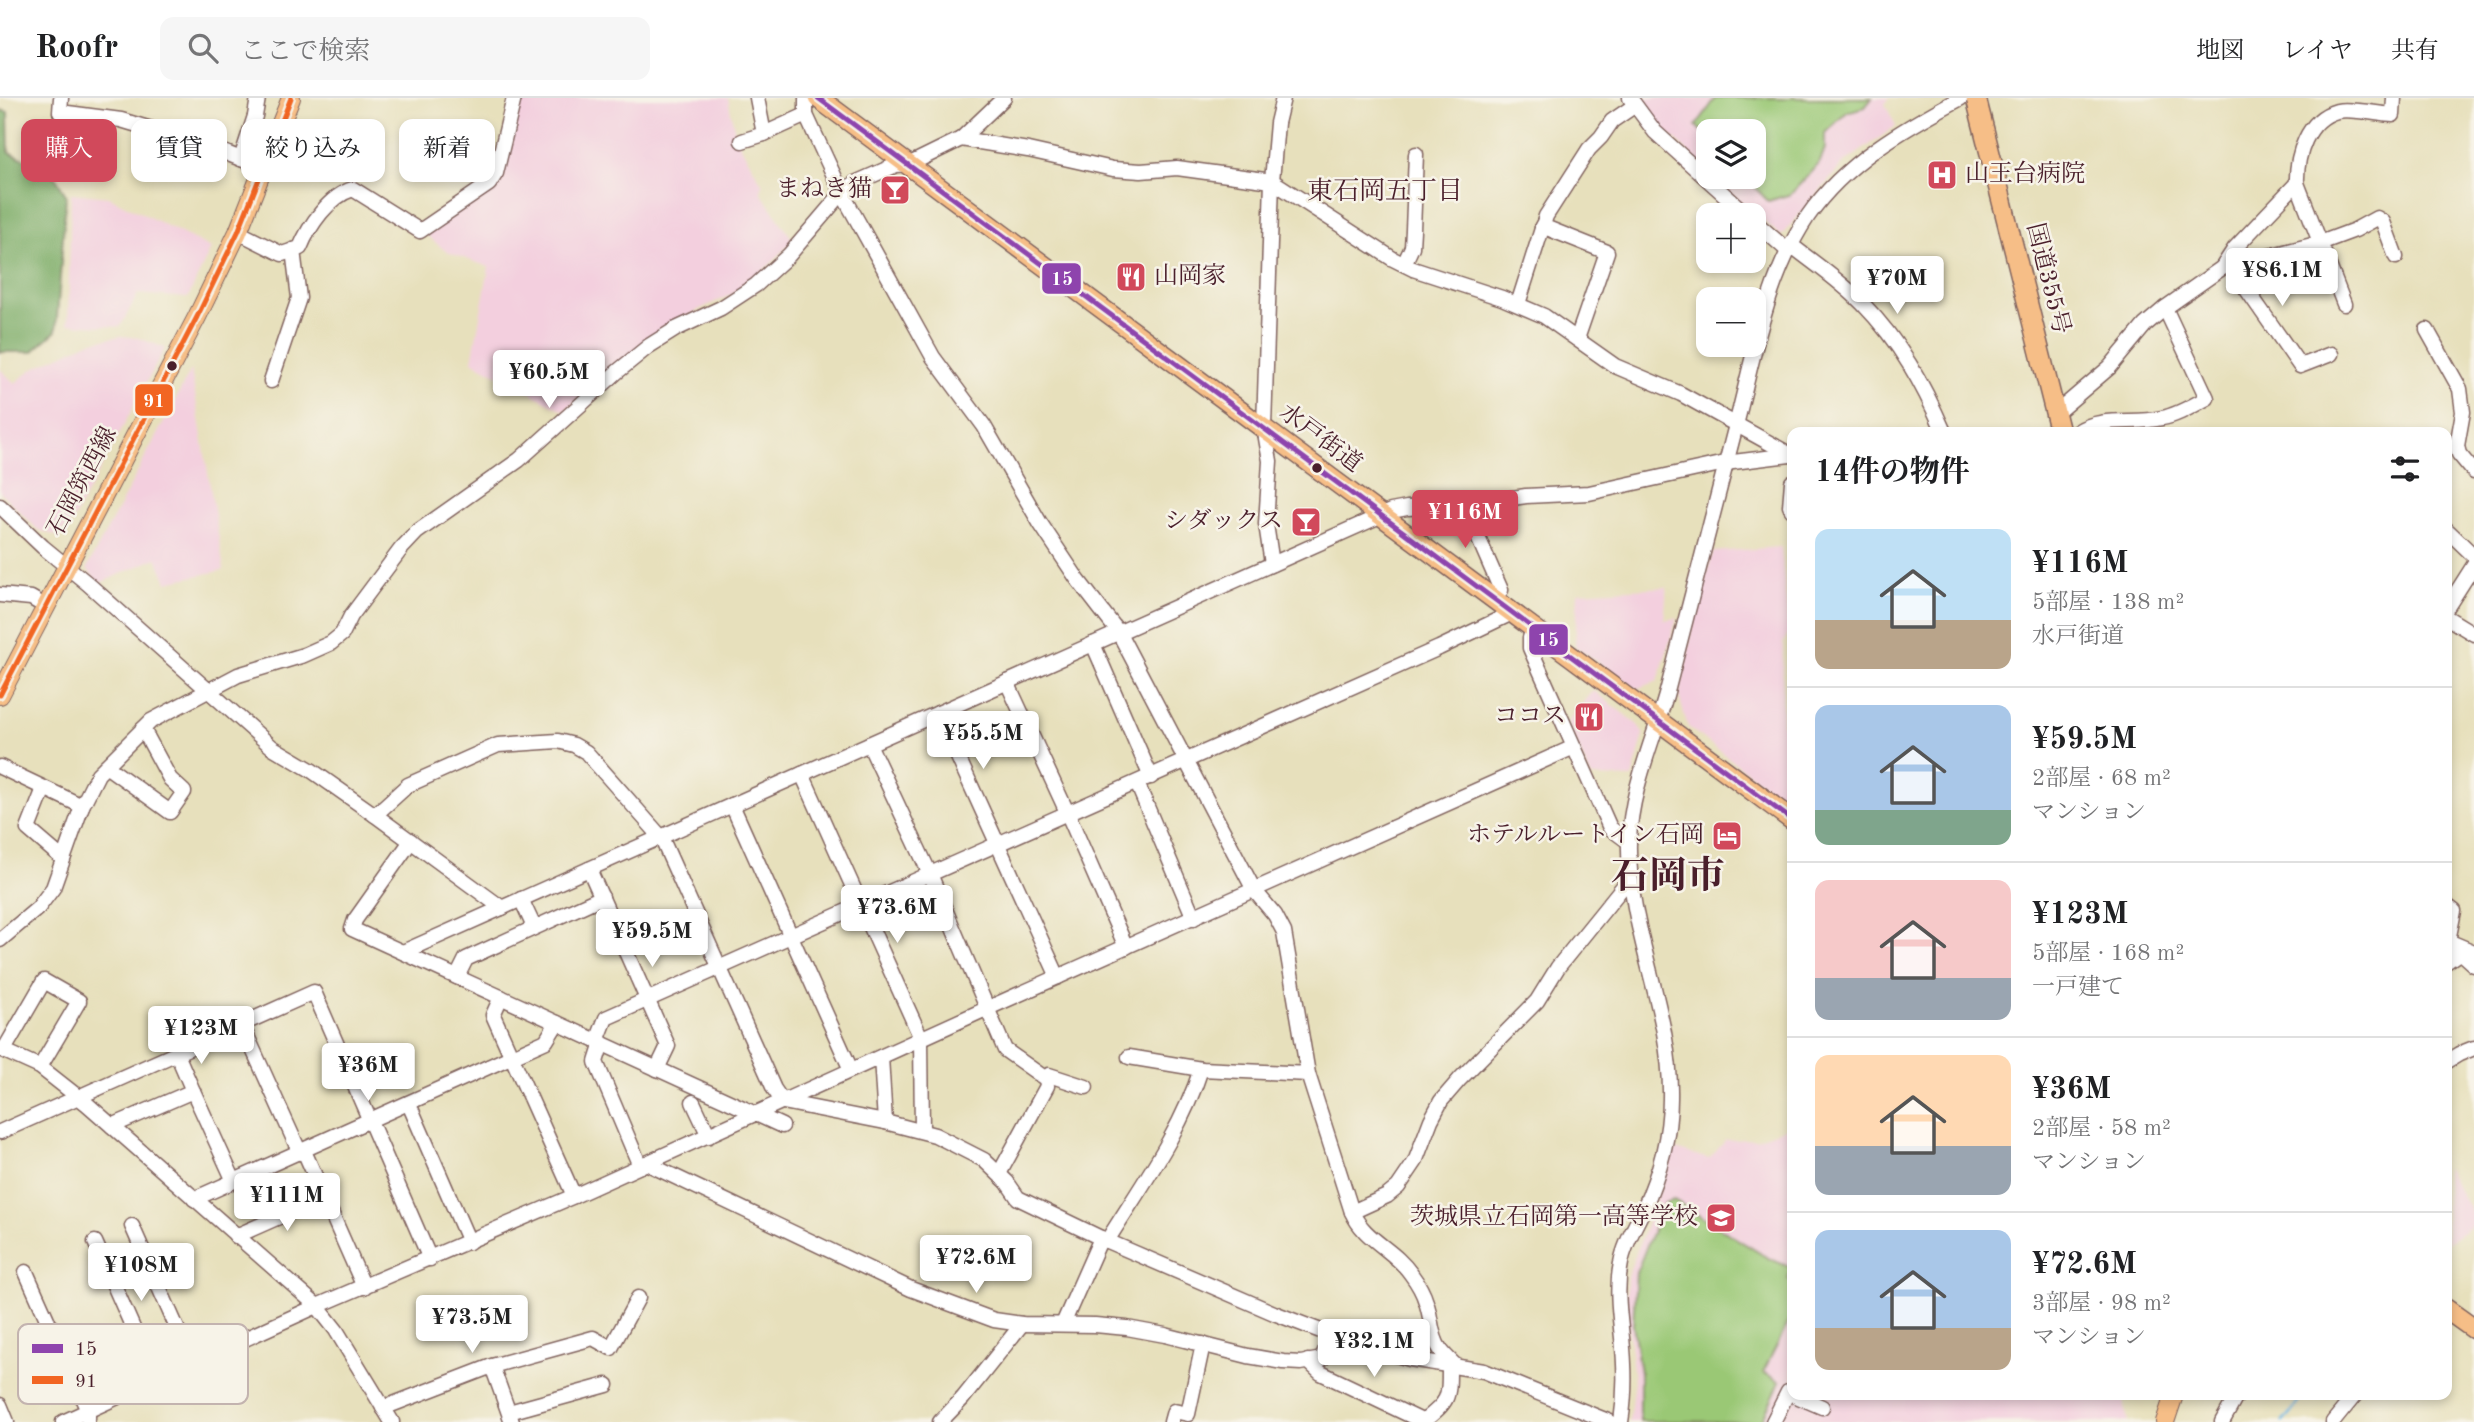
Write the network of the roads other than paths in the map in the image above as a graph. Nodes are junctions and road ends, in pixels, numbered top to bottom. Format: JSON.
{"nodes":[{"id":1,"x":61,"y":98,"type":"edge"},
{"id":2,"x":258,"y":98,"type":"edge"},
{"id":3,"x":291,"y":98,"type":"edge"},
{"id":4,"x":514,"y":98,"type":"edge"},
{"id":5,"x":757,"y":98,"type":"edge"},
{"id":6,"x":806,"y":98,"type":"edge"},
{"id":7,"x":818,"y":98,"type":"edge"},
{"id":8,"x":1004,"y":98,"type":"edge"},
{"id":9,"x":1283,"y":98,"type":"edge"},
{"id":10,"x":1961,"y":98,"type":"edge"},
{"id":11,"x":1976,"y":98,"type":"edge"},
{"id":12,"x":2394,"y":98,"type":"edge"},
{"id":13,"x":1632,"y":102,"type":"edge"},
{"id":14,"x":806,"y":115,"type":"junction"},
{"id":15,"x":254,"y":119,"type":"edge"},
{"id":16,"x":283,"y":119,"type":"edge"},
{"id":17,"x":764,"y":134,"type":"junction"},
{"id":18,"x":961,"y":139,"type":"junction"},
{"id":19,"x":742,"y":141,"type":"dead end"},
{"id":20,"x":1416,"y":154,"type":"dead end"},
{"id":21,"x":241,"y":159,"type":"edge"},
{"id":22,"x":910,"y":164,"type":"junction"},
{"id":23,"x":1272,"y":180,"type":"junction"},
{"id":24,"x":259,"y":182,"type":"edge"},
{"id":25,"x":2297,"y":183,"type":"junction"},
{"id":26,"x":842,"y":193,"type":"junction"},
{"id":27,"x":1734,"y":203,"type":"edge"},
{"id":28,"x":1542,"y":226,"type":"junction"},
{"id":29,"x":1766,"y":230,"type":"edge"},
{"id":30,"x":238,"y":232,"type":"junction"},
{"id":31,"x":2320,"y":243,"type":"junction"},
{"id":32,"x":1790,"y":248,"type":"junction"},
{"id":33,"x":293,"y":250,"type":"junction"},
{"id":34,"x":2396,"y":257,"type":"dead end"},
{"id":35,"x":1404,"y":264,"type":"junction"},
{"id":36,"x":2226,"y":267,"type":"junction"},
{"id":37,"x":1518,"y":304,"type":"junction"},
{"id":38,"x":2344,"y":304,"type":"dead end"},
{"id":39,"x":2165,"y":308,"type":"junction"},
{"id":40,"x":2427,"y":330,"type":"dead end"},
{"id":41,"x":1577,"y":339,"type":"junction"},
{"id":42,"x":2331,"y":354,"type":"dead end"},
{"id":43,"x":271,"y":381,"type":"dead end"},
{"id":44,"x":2058,"y":423,"type":"edge"},
{"id":45,"x":1736,"y":425,"type":"junction"},
{"id":46,"x":1264,"y":427,"type":"junction"},
{"id":47,"x":1942,"y":427,"type":"edge"},
{"id":48,"x":2084,"y":427,"type":"edge"},
{"id":49,"x":1787,"y":454,"type":"edge"},
{"id":50,"x":1787,"y":456,"type":"edge"},
{"id":51,"x":2453,"y":456,"type":"edge"},
{"id":52,"x":1725,"y":463,"type":"junction"},
{"id":53,"x":2474,"y":471,"type":"edge"},
{"id":54,"x":1464,"y":505,"type":"junction"},
{"id":55,"x":0,"y":506,"type":"edge"},
{"id":56,"x":1381,"y":516,"type":"junction"},
{"id":57,"x":2452,"y":535,"type":"edge"},
{"id":58,"x":2474,"y":556,"type":"edge"},
{"id":59,"x":1272,"y":564,"type":"junction"},
{"id":60,"x":2474,"y":565,"type":"edge"},
{"id":61,"x":66,"y":566,"type":"junction"},
{"id":62,"x":1,"y":596,"type":"edge"},
{"id":63,"x":1493,"y":599,"type":"junction"},
{"id":64,"x":2452,"y":600,"type":"edge"},
{"id":65,"x":45,"y":606,"type":"junction"},
{"id":66,"x":1512,"y":613,"type":"junction"},
{"id":67,"x":2452,"y":621,"type":"edge"},
{"id":68,"x":1533,"y":629,"type":"junction"},
{"id":69,"x":1119,"y":633,"type":"junction"},
{"id":70,"x":2474,"y":634,"type":"edge"},
{"id":71,"x":1093,"y":644,"type":"junction"},
{"id":72,"x":1007,"y":682,"type":"junction"},
{"id":73,"x":208,"y":692,"type":"junction"},
{"id":74,"x":0,"y":695,"type":"edge"},
{"id":75,"x":937,"y":713,"type":"junction"},
{"id":76,"x":1660,"y":720,"type":"junction"},
{"id":77,"x":143,"y":729,"type":"junction"},
{"id":78,"x":869,"y":744,"type":"junction"},
{"id":79,"x":1574,"y":747,"type":"junction"},
{"id":80,"x":1186,"y":761,"type":"junction"},
{"id":81,"x":106,"y":766,"type":"junction"},
{"id":82,"x":0,"y":767,"type":"edge"},
{"id":83,"x":802,"y":774,"type":"junction"},
{"id":84,"x":1151,"y":777,"type":"junction"},
{"id":85,"x":1137,"y":783,"type":"junction"},
{"id":86,"x":43,"y":791,"type":"dead end"},
{"id":87,"x":733,"y":805,"type":"junction"},
{"id":88,"x":82,"y":806,"type":"junction"},
{"id":89,"x":1067,"y":812,"type":"junction"},
{"id":90,"x":375,"y":815,"type":"junction"},
{"id":91,"x":1787,"y":816,"type":"edge"},
{"id":92,"x":661,"y":837,"type":"junction"},
{"id":93,"x":411,"y":841,"type":"junction"},
{"id":94,"x":1629,"y":842,"type":"junction"},
{"id":95,"x":998,"y":843,"type":"junction"},
{"id":96,"x":63,"y":859,"type":"junction"},
{"id":97,"x":589,"y":869,"type":"junction"},
{"id":98,"x":930,"y":874,"type":"junction"},
{"id":99,"x":1630,"y":878,"type":"junction"},
{"id":100,"x":1254,"y":890,"type":"junction"},
{"id":101,"x":602,"y":897,"type":"junction"},
{"id":102,"x":521,"y":899,"type":"junction"},
{"id":103,"x":860,"y":905,"type":"junction"},
{"id":104,"x":502,"y":908,"type":"junction"},
{"id":105,"x":1194,"y":918,"type":"junction"},
{"id":106,"x":534,"y":927,"type":"junction"},
{"id":107,"x":790,"y":935,"type":"junction"},
{"id":108,"x":0,"y":940,"type":"edge"},
{"id":109,"x":2452,"y":943,"type":"edge"},
{"id":110,"x":1126,"y":947,"type":"junction"},
{"id":111,"x":403,"y":952,"type":"junction"},
{"id":112,"x":2471,"y":954,"type":"edge"},
{"id":113,"x":2452,"y":960,"type":"edge"},
{"id":114,"x":719,"y":968,"type":"junction"},
{"id":115,"x":457,"y":977,"type":"junction"},
{"id":116,"x":1058,"y":978,"type":"junction"},
{"id":117,"x":501,"y":997,"type":"junction"},
{"id":118,"x":647,"y":999,"type":"junction"},
{"id":119,"x":986,"y":1009,"type":"junction"},
{"id":120,"x":557,"y":1023,"type":"junction"},
{"id":121,"x":242,"y":1025,"type":"junction"},
{"id":122,"x":921,"y":1038,"type":"junction"},
{"id":123,"x":599,"y":1042,"type":"junction"},
{"id":124,"x":2474,"y":1048,"type":"edge"},
{"id":125,"x":2,"y":1049,"type":"edge"},
{"id":126,"x":177,"y":1054,"type":"junction"},
{"id":127,"x":511,"y":1057,"type":"junction"},
{"id":128,"x":881,"y":1057,"type":"junction"},
{"id":129,"x":1129,"y":1058,"type":"dead end"},
{"id":130,"x":2452,"y":1058,"type":"edge"},
{"id":131,"x":40,"y":1067,"type":"junction"},
{"id":132,"x":657,"y":1069,"type":"junction"},
{"id":133,"x":1201,"y":1069,"type":"junction"},
{"id":134,"x":851,"y":1070,"type":"junction"},
{"id":135,"x":1308,"y":1074,"type":"junction"},
{"id":136,"x":1046,"y":1079,"type":"junction"},
{"id":137,"x":1086,"y":1087,"type":"dead end"},
{"id":138,"x":193,"y":1091,"type":"junction"},
{"id":139,"x":78,"y":1097,"type":"junction"},
{"id":140,"x":693,"y":1102,"type":"dead end"},
{"id":141,"x":783,"y":1102,"type":"junction"},
{"id":142,"x":409,"y":1104,"type":"junction"},
{"id":143,"x":756,"y":1114,"type":"junction"},
{"id":144,"x":371,"y":1121,"type":"junction"},
{"id":145,"x":885,"y":1122,"type":"junction"},
{"id":146,"x":112,"y":1126,"type":"junction"},
{"id":147,"x":782,"y":1126,"type":"dead end"},
{"id":148,"x":922,"y":1131,"type":"junction"},
{"id":149,"x":0,"y":1132,"type":"edge"},
{"id":150,"x":709,"y":1136,"type":"junction"},
{"id":151,"x":302,"y":1152,"type":"junction"},
{"id":152,"x":643,"y":1165,"type":"junction"},
{"id":153,"x":999,"y":1174,"type":"junction"},
{"id":154,"x":234,"y":1181,"type":"junction"},
{"id":155,"x":574,"y":1196,"type":"junction"},
{"id":156,"x":324,"y":1197,"type":"junction"},
{"id":157,"x":194,"y":1199,"type":"junction"},
{"id":158,"x":1352,"y":1212,"type":"junction"},
{"id":159,"x":132,"y":1226,"type":"dead end"},
{"id":160,"x":236,"y":1237,"type":"junction"},
{"id":161,"x":1104,"y":1240,"type":"junction"},
{"id":162,"x":95,"y":1242,"type":"dead end"},
{"id":163,"x":469,"y":1242,"type":"junction"},
{"id":164,"x":430,"y":1259,"type":"junction"},
{"id":165,"x":26,"y":1272,"type":"dead end"},
{"id":166,"x":364,"y":1287,"type":"junction"},
{"id":167,"x":638,"y":1298,"type":"dead end"},
{"id":168,"x":317,"y":1306,"type":"junction"},
{"id":169,"x":2452,"y":1313,"type":"edge"},
{"id":170,"x":48,"y":1324,"type":"edge"},
{"id":171,"x":131,"y":1324,"type":"edge"},
{"id":172,"x":175,"y":1324,"type":"edge"},
{"id":173,"x":1022,"y":1324,"type":"junction"},
{"id":174,"x":1063,"y":1324,"type":"junction"},
{"id":175,"x":2471,"y":1327,"type":"edge"},
{"id":176,"x":1331,"y":1335,"type":"junction"},
{"id":177,"x":248,"y":1337,"type":"edge"},
{"id":178,"x":1203,"y":1344,"type":"junction"},
{"id":179,"x":1308,"y":1361,"type":"junction"},
{"id":180,"x":492,"y":1366,"type":"junction"},
{"id":181,"x":1452,"y":1366,"type":"junction"},
{"id":182,"x":607,"y":1385,"type":"dead end"},
{"id":183,"x":1787,"y":1392,"type":"edge"},
{"id":184,"x":1806,"y":1400,"type":"edge"},
{"id":185,"x":2172,"y":1400,"type":"edge"},
{"id":186,"x":2234,"y":1400,"type":"edge"},
{"id":187,"x":2351,"y":1400,"type":"edge"},
{"id":188,"x":110,"y":1404,"type":"edge"},
{"id":189,"x":0,"y":1405,"type":"edge"},
{"id":190,"x":1822,"y":1407,"type":"dead end"},
{"id":191,"x":383,"y":1408,"type":"junction"},
{"id":192,"x":88,"y":1417,"type":"edge"},
{"id":193,"x":510,"y":1417,"type":"edge"},
{"id":194,"x":7,"y":1422,"type":"edge"},
{"id":195,"x":63,"y":1422,"type":"edge"},
{"id":196,"x":392,"y":1422,"type":"edge"},
{"id":197,"x":940,"y":1422,"type":"edge"},
{"id":198,"x":1171,"y":1422,"type":"edge"},
{"id":199,"x":1423,"y":1422,"type":"edge"},
{"id":200,"x":1610,"y":1422,"type":"edge"},
{"id":201,"x":1620,"y":1422,"type":"edge"},
{"id":202,"x":1773,"y":1422,"type":"edge"},
{"id":203,"x":2165,"y":1422,"type":"edge"},
{"id":204,"x":2222,"y":1422,"type":"edge"},
{"id":205,"x":2333,"y":1422,"type":"edge"}],
"edges":[{"from":1,"to":21,"type":"street"},
{"from":2,"to":15,"type":"street"},
{"from":3,"to":16,"type":"main road","name":"石岡筑西線"},
{"from":4,"to":33,"type":"street"},
{"from":5,"to":17,"type":"street"},
{"from":6,"to":14,"type":"street"},
{"from":7,"to":22,"type":"highway","name":"水戸街道"},
{"from":8,"to":18,"type":"street"},
{"from":9,"to":23,"type":"street"},
{"from":10,"to":32,"type":"street"},
{"from":11,"to":44,"type":"highway","name":"国道355号"},
{"from":12,"to":25,"type":"street"},
{"from":13,"to":27,"type":"street"},
{"from":13,"to":28,"type":"street"},
{"from":14,"to":17,"type":"street"},
{"from":14,"to":26,"type":"street"},
{"from":17,"to":19,"type":"street"},
{"from":18,"to":22,"type":"street"},
{"from":18,"to":23,"type":"street"},
{"from":20,"to":35,"type":"street"},
{"from":22,"to":26,"type":"street"},
{"from":22,"to":46,"type":"highway","name":"水戸街道"},
{"from":23,"to":35,"type":"street"},
{"from":23,"to":46,"type":"street"},
{"from":24,"to":30,"type":"main road","name":"石岡筑西線"},
{"from":25,"to":31,"type":"street"},
{"from":25,"to":36,"type":"street"},
{"from":26,"to":69,"type":"street"},
{"from":26,"to":73,"type":"street"},
{"from":28,"to":37,"type":"street"},
{"from":28,"to":41,"type":"street"},
{"from":29,"to":32,"type":"street"},
{"from":30,"to":33,"type":"street"},
{"from":30,"to":61,"type":"main road","name":"石岡筑西線"},
{"from":31,"to":34,"type":"street"},
{"from":31,"to":36,"type":"street"},
{"from":31,"to":38,"type":"street"},
{"from":32,"to":45,"type":"street"},
{"from":32,"to":47,"type":"street"},
{"from":33,"to":43,"type":"street"},
{"from":35,"to":37,"type":"street"},
{"from":36,"to":39,"type":"street"},
{"from":36,"to":42,"type":"street"},
{"from":37,"to":41,"type":"street"},
{"from":39,"to":44,"type":"street"},
{"from":39,"to":48,"type":"street"},
{"from":40,"to":51,"type":"street"},
{"from":41,"to":45,"type":"street"},
{"from":45,"to":49,"type":"street"},
{"from":45,"to":52,"type":"street"},
{"from":46,"to":56,"type":"highway","name":"水戸街道"},
{"from":46,"to":59,"type":"street"},
{"from":50,"to":52,"type":"street"},
{"from":51,"to":53,"type":"street"},
{"from":52,"to":54,"type":"street"},
{"from":52,"to":76,"type":"street"},
{"from":54,"to":56,"type":"street"},
{"from":54,"to":63,"type":"street"},
{"from":55,"to":61,"type":"street"},
{"from":56,"to":59,"type":"street"},
{"from":56,"to":63,"type":"highway","name":"水戸街道"},
{"from":57,"to":58,"type":"street"},
{"from":59,"to":69,"type":"street"},
{"from":60,"to":64,"type":"street"},
{"from":61,"to":65,"type":"main road","name":"石岡筑西線"},
{"from":61,"to":73,"type":"street"},
{"from":62,"to":65,"type":"street"},
{"from":63,"to":66,"type":"highway","name":"水戸街道"},
{"from":65,"to":74,"type":"main road","name":"石岡筑西線"},
{"from":66,"to":68,"type":"highway","name":"水戸街道"},
{"from":66,"to":80,"type":"street"},
{"from":67,"to":70,"type":"street"},
{"from":68,"to":76,"type":"highway","name":"水戸街道"},
{"from":68,"to":79,"type":"street"},
{"from":69,"to":71,"type":"street"},
{"from":69,"to":80,"type":"street"},
{"from":71,"to":72,"type":"street"},
{"from":71,"to":84,"type":"street"},
{"from":72,"to":75,"type":"street"},
{"from":72,"to":89,"type":"street"},
{"from":73,"to":77,"type":"street"},
{"from":73,"to":90,"type":"street"},
{"from":75,"to":78,"type":"street"},
{"from":75,"to":95,"type":"street"},
{"from":76,"to":91,"type":"highway","name":"水戸街道"},
{"from":76,"to":94,"type":"street"},
{"from":77,"to":81,"type":"street"},
{"from":77,"to":81,"type":"street"},
{"from":78,"to":83,"type":"street"},
{"from":78,"to":98,"type":"street"},
{"from":79,"to":94,"type":"street"},
{"from":79,"to":100,"type":"street"},
{"from":80,"to":84,"type":"street"},
{"from":80,"to":100,"type":"street"},
{"from":81,"to":88,"type":"street"},
{"from":82,"to":88,"type":"street"},
{"from":83,"to":87,"type":"street"},
{"from":83,"to":103,"type":"street"},
{"from":84,"to":85,"type":"street"},
{"from":85,"to":89,"type":"street"},
{"from":85,"to":105,"type":"street"},
{"from":86,"to":96,"type":"street"},
{"from":87,"to":92,"type":"street"},
{"from":87,"to":107,"type":"street"},
{"from":88,"to":96,"type":"street"},
{"from":89,"to":95,"type":"street"},
{"from":89,"to":110,"type":"street"},
{"from":90,"to":92,"type":"street"},
{"from":90,"to":93,"type":"street"},
{"from":92,"to":97,"type":"street"},
{"from":92,"to":114,"type":"street"},
{"from":93,"to":104,"type":"street"},
{"from":93,"to":111,"type":"street"},
{"from":94,"to":99,"type":"street"},
{"from":95,"to":98,"type":"street"},
{"from":95,"to":116,"type":"street"},
{"from":96,"to":108,"type":"street"},
{"from":97,"to":101,"type":"street"},
{"from":97,"to":102,"type":"street"},
{"from":98,"to":103,"type":"street"},
{"from":98,"to":119,"type":"street"},
{"from":99,"to":158,"type":"street"},
{"from":99,"to":201,"type":"street"},
{"from":100,"to":105,"type":"street"},
{"from":100,"to":135,"type":"street"},
{"from":101,"to":106,"type":"street"},
{"from":101,"to":118,"type":"street"},
{"from":102,"to":104,"type":"street"},
{"from":102,"to":106,"type":"street"},
{"from":103,"to":107,"type":"street"},
{"from":103,"to":122,"type":"street"},
{"from":104,"to":111,"type":"street"},
{"from":105,"to":110,"type":"street"},
{"from":106,"to":115,"type":"street"},
{"from":107,"to":114,"type":"street"},
{"from":107,"to":134,"type":"street"},
{"from":109,"to":112,"type":"street"},
{"from":110,"to":116,"type":"street"},
{"from":111,"to":115,"type":"street"},
{"from":112,"to":113,"type":"street"},
{"from":114,"to":118,"type":"street"},
{"from":114,"to":141,"type":"street"},
{"from":115,"to":117,"type":"street"},
{"from":116,"to":119,"type":"street"},
{"from":117,"to":120,"type":"street"},
{"from":117,"to":127,"type":"street"},
{"from":118,"to":123,"type":"street"},
{"from":118,"to":132,"type":"street"},
{"from":119,"to":122,"type":"street"},
{"from":119,"to":136,"type":"street"},
{"from":120,"to":123,"type":"street"},
{"from":120,"to":127,"type":"street"},
{"from":121,"to":126,"type":"street"},
{"from":121,"to":144,"type":"street"},
{"from":121,"to":151,"type":"street"},
{"from":122,"to":128,"type":"street"},
{"from":122,"to":148,"type":"street"},
{"from":123,"to":132,"type":"street"},
{"from":123,"to":152,"type":"street"},
{"from":124,"to":130,"type":"street"},
{"from":125,"to":131,"type":"street"},
{"from":125,"to":131,"type":"street"},
{"from":126,"to":138,"type":"street"},
{"from":126,"to":139,"type":"street"},
{"from":127,"to":142,"type":"street"},
{"from":127,"to":155,"type":"street"},
{"from":128,"to":134,"type":"street"},
{"from":128,"to":145,"type":"street"},
{"from":129,"to":133,"type":"street"},
{"from":131,"to":139,"type":"street"},
{"from":132,"to":143,"type":"street"},
{"from":133,"to":135,"type":"street"},
{"from":133,"to":161,"type":"street"},
{"from":134,"to":141,"type":"street"},
{"from":135,"to":158,"type":"street"},
{"from":136,"to":137,"type":"street"},
{"from":136,"to":153,"type":"street"},
{"from":138,"to":146,"type":"street"},
{"from":138,"to":154,"type":"street"},
{"from":139,"to":146,"type":"street"},
{"from":139,"to":149,"type":"street"},
{"from":140,"to":150,"type":"street"},
{"from":141,"to":143,"type":"street"},
{"from":141,"to":145,"type":"street"},
{"from":142,"to":144,"type":"street"},
{"from":142,"to":163,"type":"street"},
{"from":143,"to":147,"type":"street"},
{"from":143,"to":150,"type":"street"},
{"from":144,"to":151,"type":"street"},
{"from":144,"to":164,"type":"street"},
{"from":145,"to":148,"type":"street"},
{"from":146,"to":157,"type":"street"},
{"from":148,"to":153,"type":"street"},
{"from":150,"to":152,"type":"street"},
{"from":151,"to":154,"type":"street"},
{"from":151,"to":156,"type":"street"},
{"from":152,"to":155,"type":"street"},
{"from":152,"to":173,"type":"street"},
{"from":153,"to":161,"type":"street"},
{"from":154,"to":157,"type":"street"},
{"from":155,"to":163,"type":"street"},
{"from":156,"to":160,"type":"street"},
{"from":156,"to":166,"type":"street"},
{"from":157,"to":160,"type":"street"},
{"from":158,"to":181,"type":"street"},
{"from":159,"to":172,"type":"street"},
{"from":160,"to":168,"type":"street"},
{"from":161,"to":174,"type":"street"},
{"from":161,"to":176,"type":"street"},
{"from":162,"to":171,"type":"street"},
{"from":163,"to":164,"type":"street"},
{"from":164,"to":166,"type":"street"},
{"from":165,"to":170,"type":"street"},
{"from":166,"to":168,"type":"street"},
{"from":167,"to":180,"type":"street"},
{"from":168,"to":177,"type":"street"},
{"from":168,"to":191,"type":"street"},
{"from":169,"to":175,"type":"highway"},
{"from":173,"to":174,"type":"street"},
{"from":173,"to":197,"type":"street"},
{"from":174,"to":178,"type":"street"},
{"from":176,"to":179,"type":"street"},
{"from":176,"to":181,"type":"street"},
{"from":178,"to":179,"type":"street"},
{"from":178,"to":198,"type":"street"},
{"from":179,"to":199,"type":"street"},
{"from":180,"to":191,"type":"street"},
{"from":180,"to":193,"type":"street"},
{"from":181,"to":199,"type":"street"},
{"from":181,"to":200,"type":"street"},
{"from":182,"to":193,"type":"street"},
{"from":183,"to":202,"type":"street"},
{"from":184,"to":190,"type":"street"},
{"from":185,"to":203,"type":"main road"},
{"from":186,"to":204,"type":"street"},
{"from":187,"to":205,"type":"street"},
{"from":188,"to":192,"type":"street"},
{"from":189,"to":194,"type":"street"},
{"from":191,"to":196,"type":"street"},
{"from":192,"to":195,"type":"street"}]}
